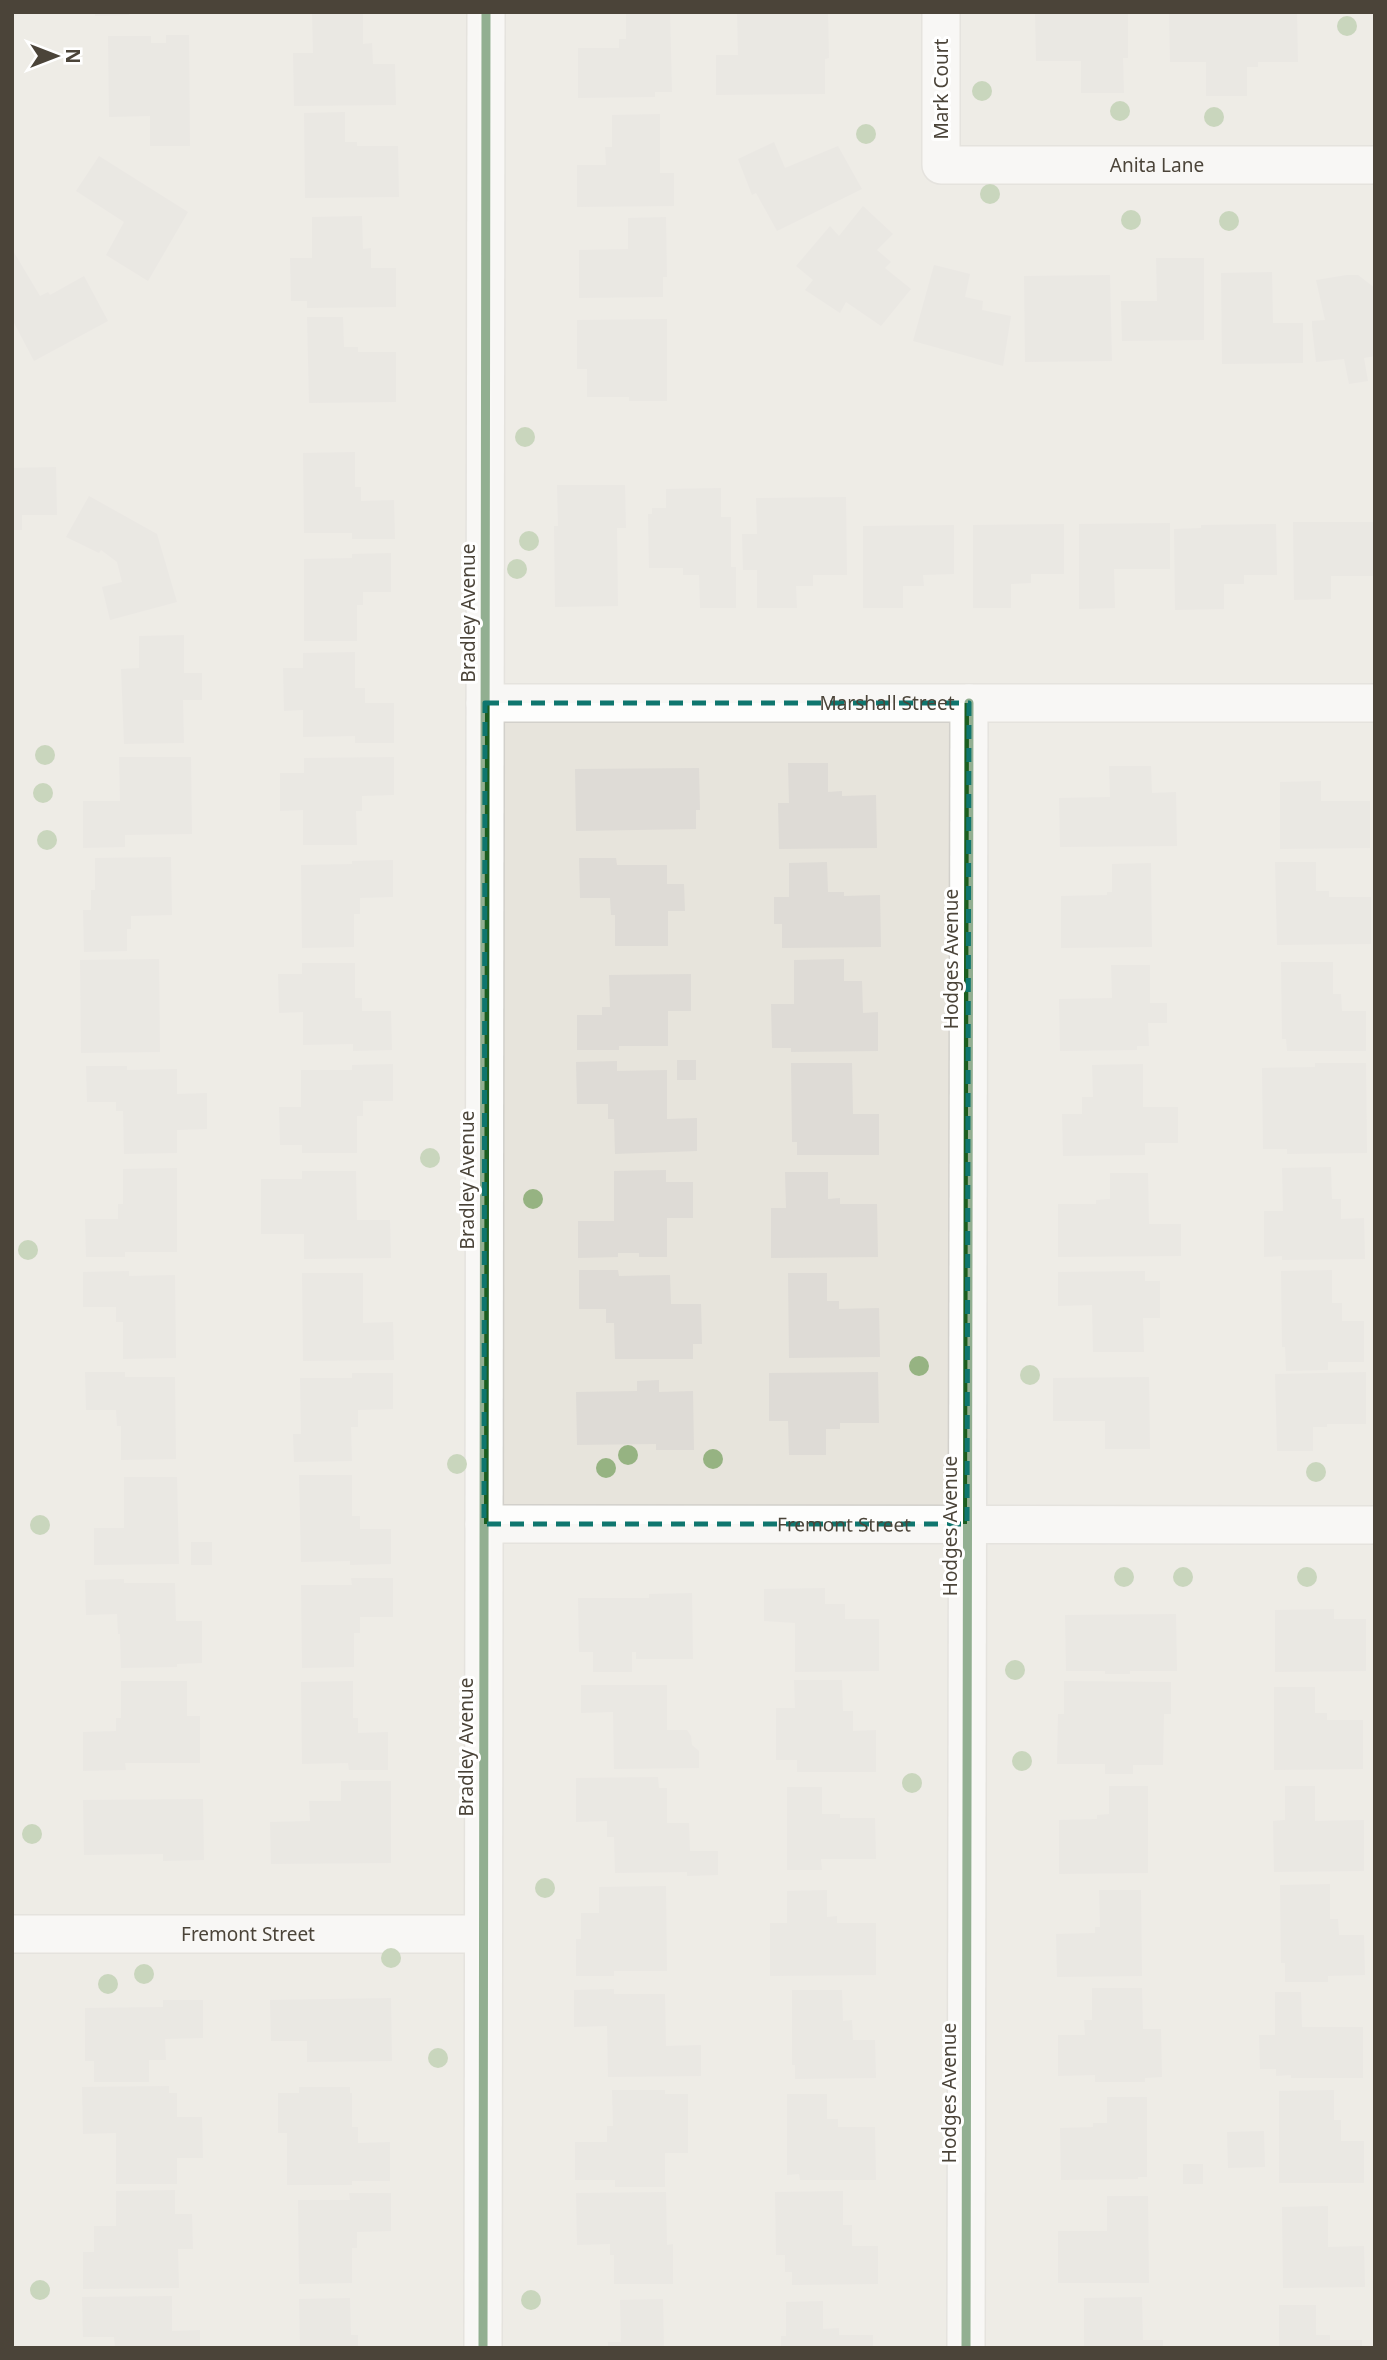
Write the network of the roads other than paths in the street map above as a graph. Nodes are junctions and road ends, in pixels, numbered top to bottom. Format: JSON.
{"nodes":[{"id":1,"x":486,"y":12,"type":"edge"},
{"id":2,"x":941,"y":12,"type":"edge"},
{"id":3,"x":941,"y":165,"type":"joint"},
{"id":4,"x":1375,"y":165,"type":"edge"},
{"id":5,"x":485,"y":703,"type":"junction"},
{"id":6,"x":968,"y":704,"type":"junction"},
{"id":7,"x":1375,"y":704,"type":"edge"},
{"id":8,"x":484,"y":1524,"type":"junction"},
{"id":9,"x":967,"y":1524,"type":"junction"},
{"id":10,"x":1375,"y":1525,"type":"edge"},
{"id":11,"x":12,"y":1934,"type":"edge"},
{"id":12,"x":483,"y":1934,"type":"junction"},
{"id":13,"x":483,"y":2348,"type":"edge"},
{"id":14,"x":966,"y":2348,"type":"edge"}],
"edges":[{"from":1,"to":5,"type":"street","name":"Bradley Avenue"},
{"from":2,"to":3,"type":"street","name":"Mark Court"},
{"from":3,"to":4,"type":"street","name":"Anita Lane"},
{"from":5,"to":6,"type":"street","name":"Marshall Street"},
{"from":5,"to":8,"type":"street","name":"Bradley Avenue"},
{"from":6,"to":7,"type":"street","name":"Marshall Street"},
{"from":6,"to":9,"type":"street","name":"Hodges Avenue"},
{"from":8,"to":9,"type":"street","name":"Fremont Street"},
{"from":8,"to":12,"type":"street","name":"Bradley Avenue"},
{"from":9,"to":10,"type":"street","name":"Fremont Street"},
{"from":9,"to":14,"type":"street","name":"Hodges Avenue"},
{"from":11,"to":12,"type":"street","name":"Fremont Street"},
{"from":12,"to":13,"type":"street","name":"Bradley Avenue"}]}
